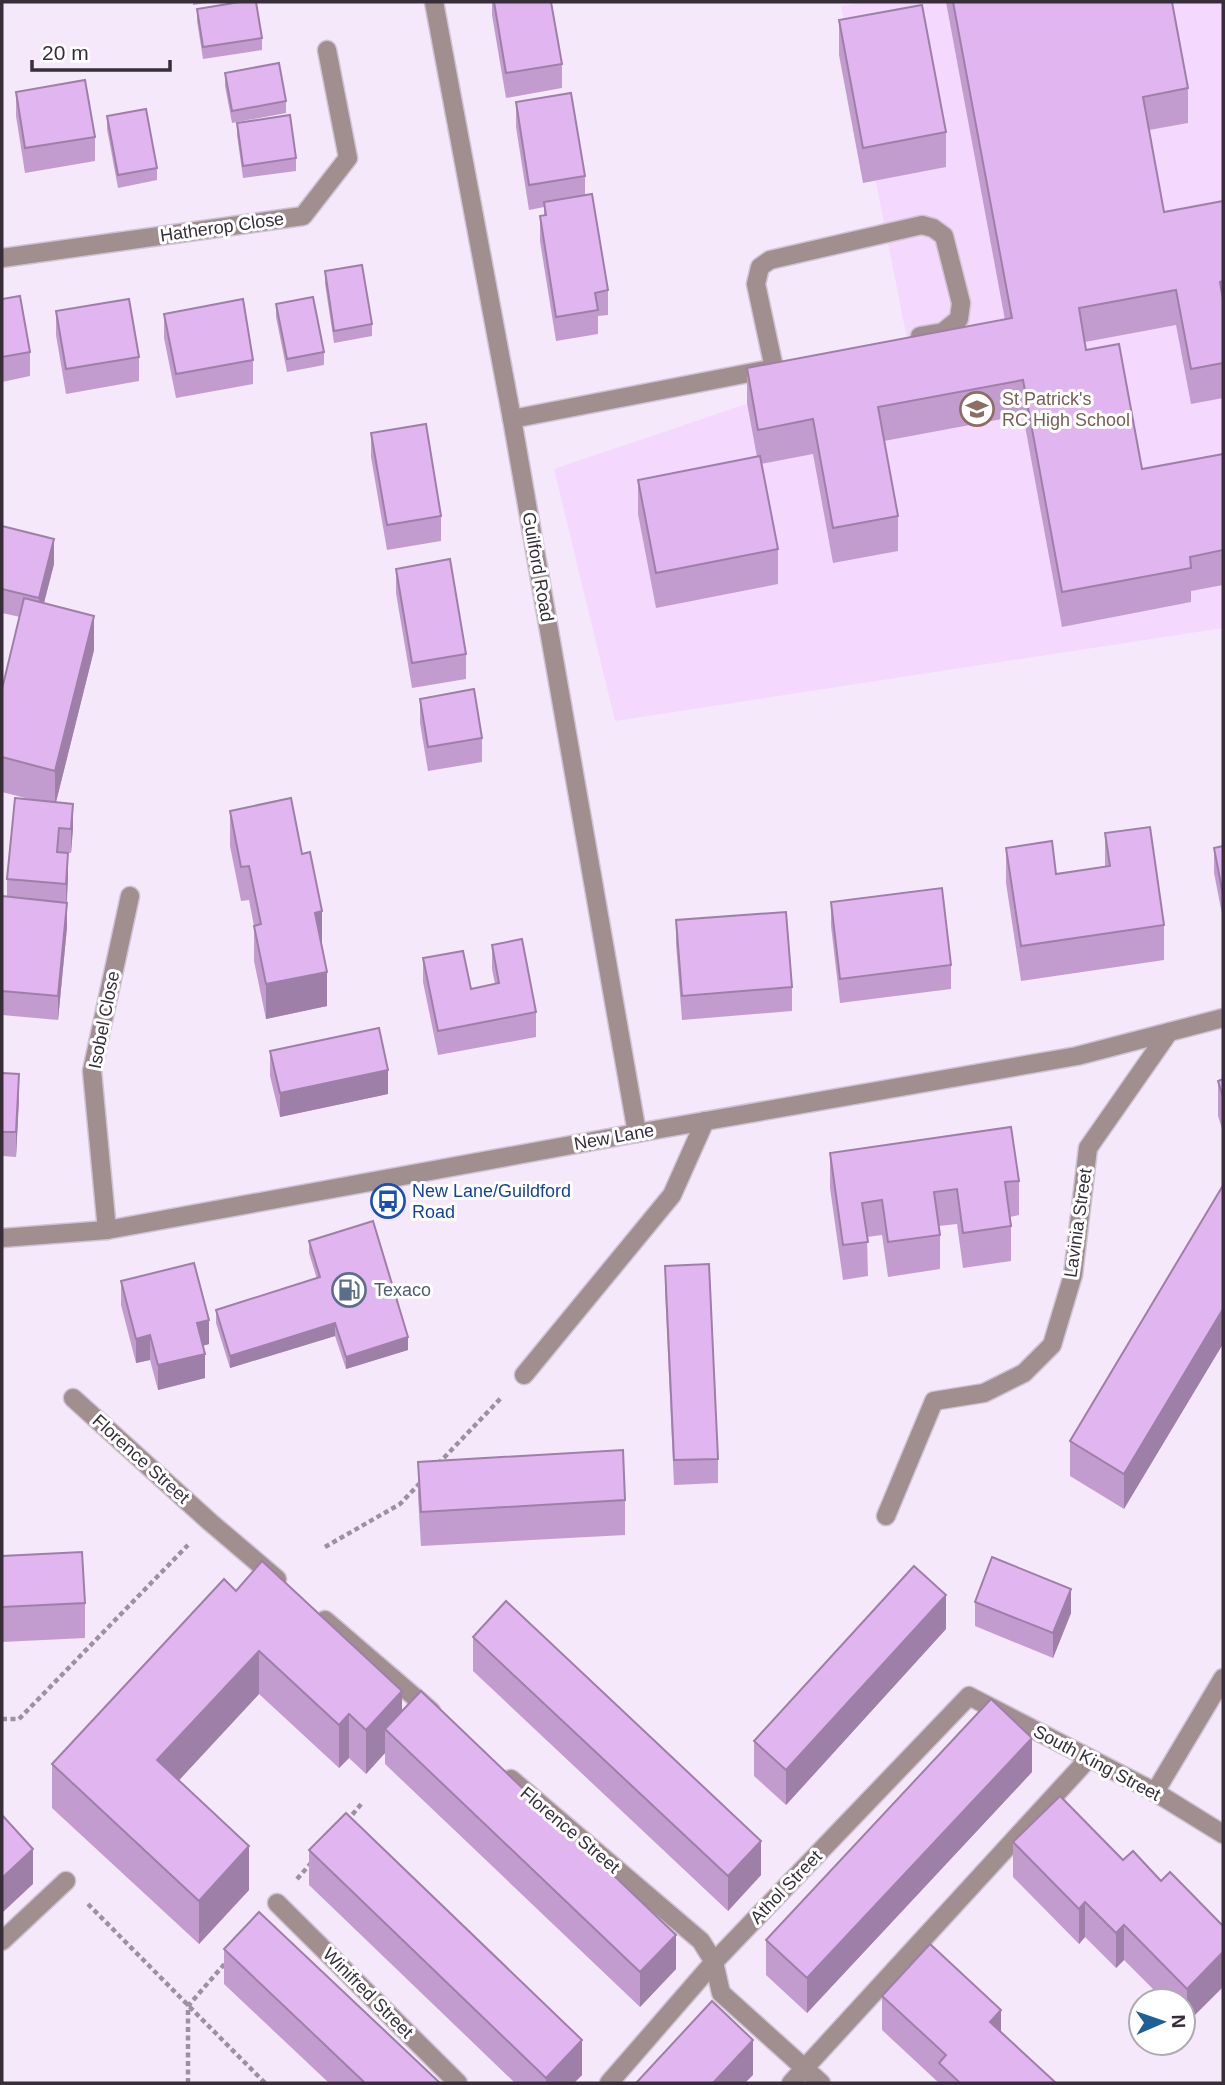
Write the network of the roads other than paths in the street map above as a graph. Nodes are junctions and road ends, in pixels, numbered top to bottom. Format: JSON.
{"nodes":[{"id":1,"x":434,"y":2,"type":"edge"},
{"id":2,"x":327,"y":50,"type":"dead end"},
{"id":3,"x":2,"y":258,"type":"edge"},
{"id":4,"x":904,"y":340,"type":"edge"},
{"id":5,"x":512,"y":419,"type":"junction"},
{"id":6,"x":130,"y":896,"type":"dead end"},
{"id":7,"x":1223,"y":1018,"type":"edge"},
{"id":8,"x":1169,"y":1032,"type":"junction"},
{"id":9,"x":705,"y":1121,"type":"junction"},
{"id":10,"x":637,"y":1133,"type":"junction"},
{"id":11,"x":107,"y":1230,"type":"junction"},
{"id":12,"x":2,"y":1238,"type":"edge"},
{"id":13,"x":524,"y":1375,"type":"road end"},
{"id":14,"x":73,"y":1398,"type":"dead end"},
{"id":15,"x":886,"y":1516,"type":"dead end"},
{"id":16,"x":294,"y":1594,"type":"edge"},
{"id":17,"x":314,"y":1611,"type":"edge"},
{"id":18,"x":1223,"y":1678,"type":"edge"},
{"id":19,"x":969,"y":1696,"type":"joint"},
{"id":20,"x":440,"y":1718,"type":"edge"},
{"id":21,"x":1089,"y":1758,"type":"junction"},
{"id":22,"x":502,"y":1772,"type":"edge"},
{"id":23,"x":1155,"y":1792,"type":"junction"},
{"id":24,"x":1223,"y":1834,"type":"edge"},
{"id":25,"x":66,"y":1881,"type":"road end"},
{"id":26,"x":277,"y":1903,"type":"road end"},
{"id":27,"x":2,"y":1941,"type":"edge"},
{"id":28,"x":714,"y":1962,"type":"junction"},
{"id":29,"x":805,"y":2069,"type":"junction"},
{"id":30,"x":458,"y":2083,"type":"edge"},
{"id":31,"x":609,"y":2083,"type":"edge"},
{"id":32,"x":791,"y":2083,"type":"edge"},
{"id":33,"x":821,"y":2083,"type":"edge"}],
"edges":[{"from":1,"to":5,"type":"street","name":"Guilford Road"},
{"from":2,"to":3,"type":"street","name":"Hatherop Close"},
{"from":4,"to":5,"type":"street"},
{"from":5,"to":10,"type":"street","name":"Guilford Road"},
{"from":6,"to":11,"type":"street","name":"Isobel Close"},
{"from":7,"to":8,"type":"street","name":"New Lane"},
{"from":8,"to":9,"type":"street","name":"New Lane"},
{"from":8,"to":15,"type":"street","name":"Lavinia Street"},
{"from":9,"to":10,"type":"street","name":"New Lane"},
{"from":9,"to":13,"type":"street"},
{"from":10,"to":11,"type":"street","name":"New Lane"},
{"from":11,"to":12,"type":"street","name":"New Lane"},
{"from":14,"to":16,"type":"street","name":"Florence Street"},
{"from":17,"to":20,"type":"street"},
{"from":18,"to":23,"type":"street"},
{"from":19,"to":21,"type":"street","name":"South King Street"},
{"from":19,"to":28,"type":"street","name":"Athol Street"},
{"from":21,"to":23,"type":"street","name":"South King Street"},
{"from":21,"to":29,"type":"street"},
{"from":22,"to":28,"type":"street","name":"Florence Street"},
{"from":23,"to":24,"type":"street","name":"South King Street"},
{"from":25,"to":27,"type":"street"},
{"from":26,"to":30,"type":"street","name":"Winifred Street"},
{"from":28,"to":29,"type":"street"},
{"from":28,"to":31,"type":"street","name":"Athol Street"},
{"from":29,"to":32,"type":"street"},
{"from":29,"to":33,"type":"street"}]}
